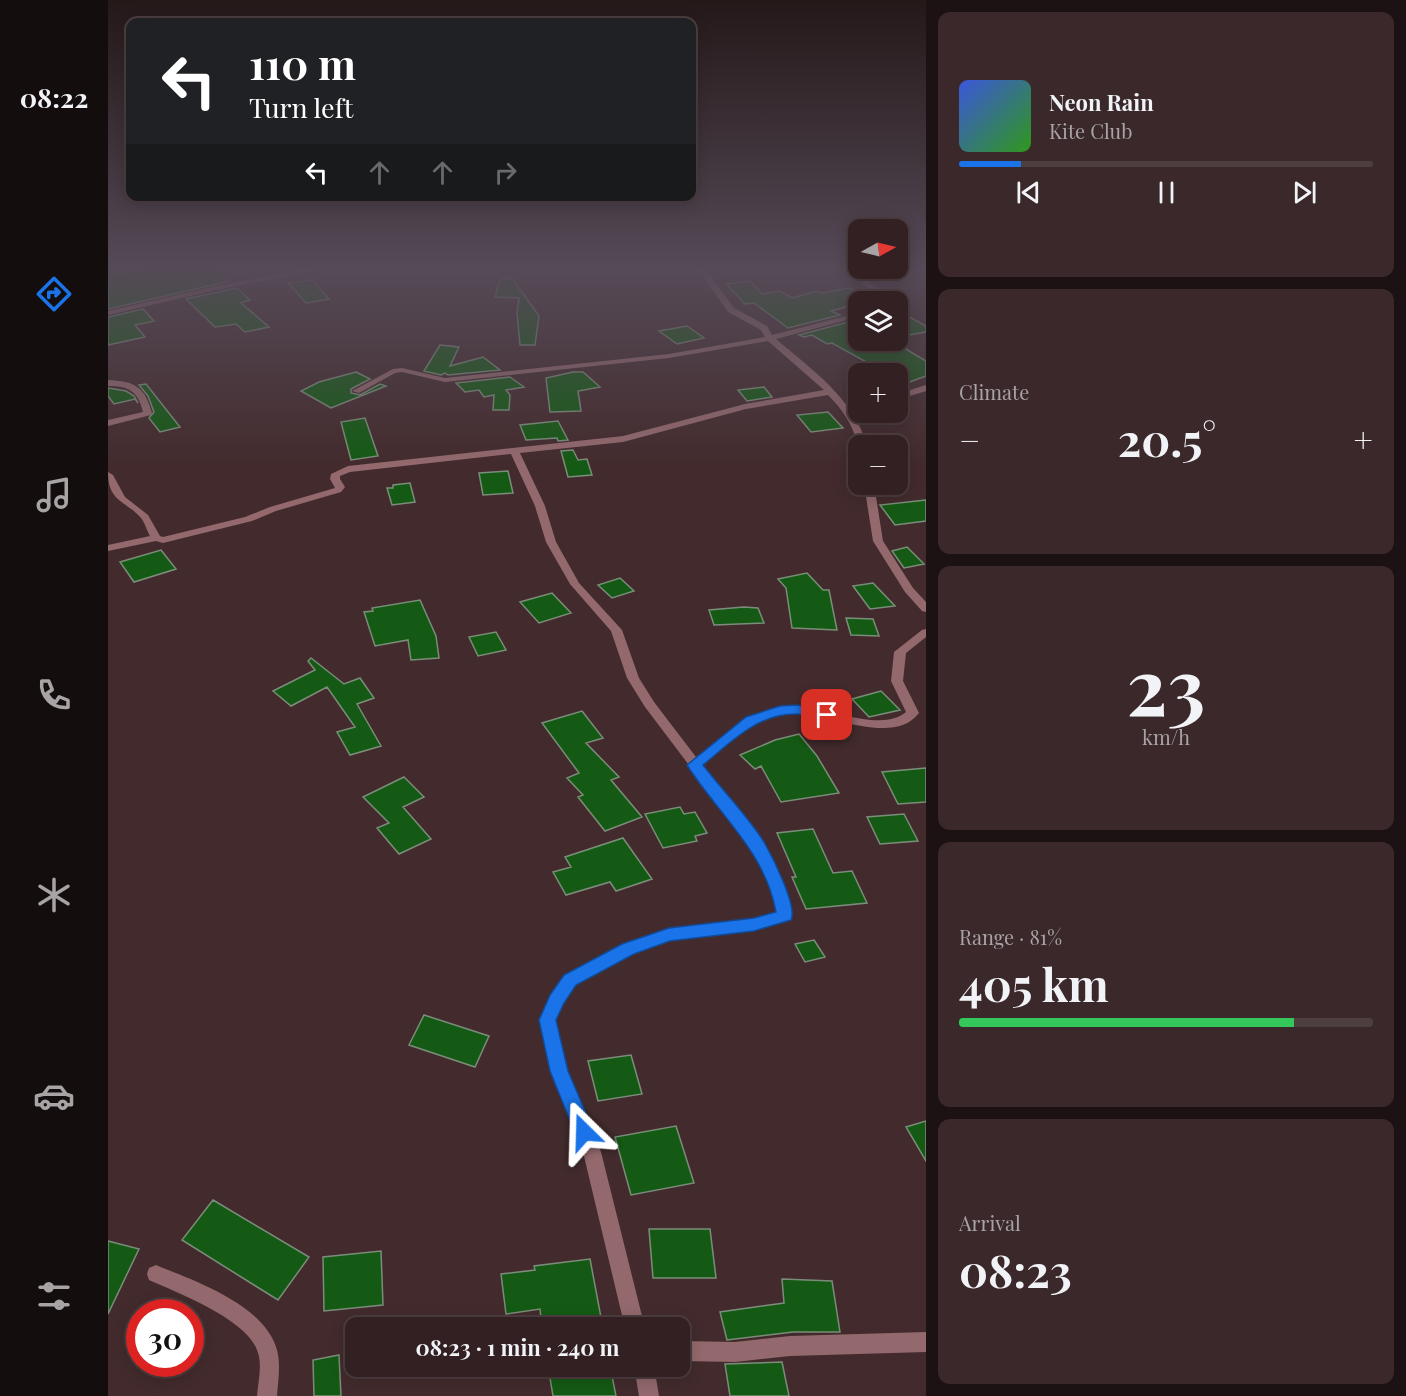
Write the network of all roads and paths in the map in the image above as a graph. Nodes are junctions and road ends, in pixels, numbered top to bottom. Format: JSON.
{"nodes":[{"id":1,"x":768,"y":334,"type":"edge"},
{"id":2,"x":785,"y":334,"type":"edge"},
{"id":3,"x":770,"y":338,"type":"junction"},
{"id":4,"x":108,"y":383,"type":"edge"},
{"id":5,"x":926,"y":388,"type":"edge"},
{"id":6,"x":356,"y":391,"type":"dead end"},
{"id":7,"x":828,"y":392,"type":"junction"},
{"id":8,"x":908,"y":394,"type":"edge"},
{"id":9,"x":848,"y":413,"type":"edge"},
{"id":10,"x":108,"y":423,"type":"edge"},
{"id":11,"x":514,"y":450,"type":"junction"},
{"id":12,"x":108,"y":475,"type":"edge"},
{"id":13,"x":871,"y":495,"type":"edge"},
{"id":14,"x":156,"y":538,"type":"junction"},
{"id":15,"x":108,"y":548,"type":"edge"},
{"id":16,"x":926,"y":609,"type":"edge"},
{"id":17,"x":926,"y":632,"type":"edge"},
{"id":18,"x":694,"y":765,"type":"junction"},
{"id":19,"x":156,"y":1274,"type":"dead end"},
{"id":20,"x":632,"y":1317,"type":"edge"},
{"id":21,"x":926,"y":1342,"type":"edge"},
{"id":22,"x":690,"y":1351,"type":"edge"},
{"id":23,"x":646,"y":1377,"type":"edge"},
{"id":24,"x":267,"y":1396,"type":"edge"},
{"id":25,"x":649,"y":1396,"type":"edge"}],
"edges":[{"from":1,"to":3,"type":"street"},
{"from":2,"to":3,"type":"street"},
{"from":3,"to":6,"type":"street"},
{"from":3,"to":7,"type":"street"},
{"from":4,"to":10,"type":"street"},
{"from":5,"to":8,"type":"street"},
{"from":7,"to":9,"type":"street"},
{"from":7,"to":11,"type":"street"},
{"from":11,"to":14,"type":"street"},
{"from":11,"to":18,"type":"street"},
{"from":12,"to":14,"type":"street"},
{"from":13,"to":16,"type":"street"},
{"from":14,"to":15,"type":"street"},
{"from":17,"to":18,"type":"street"},
{"from":18,"to":20,"type":"street"},
{"from":19,"to":24,"type":"street"},
{"from":21,"to":22,"type":"street"},
{"from":23,"to":25,"type":"street"}]}
